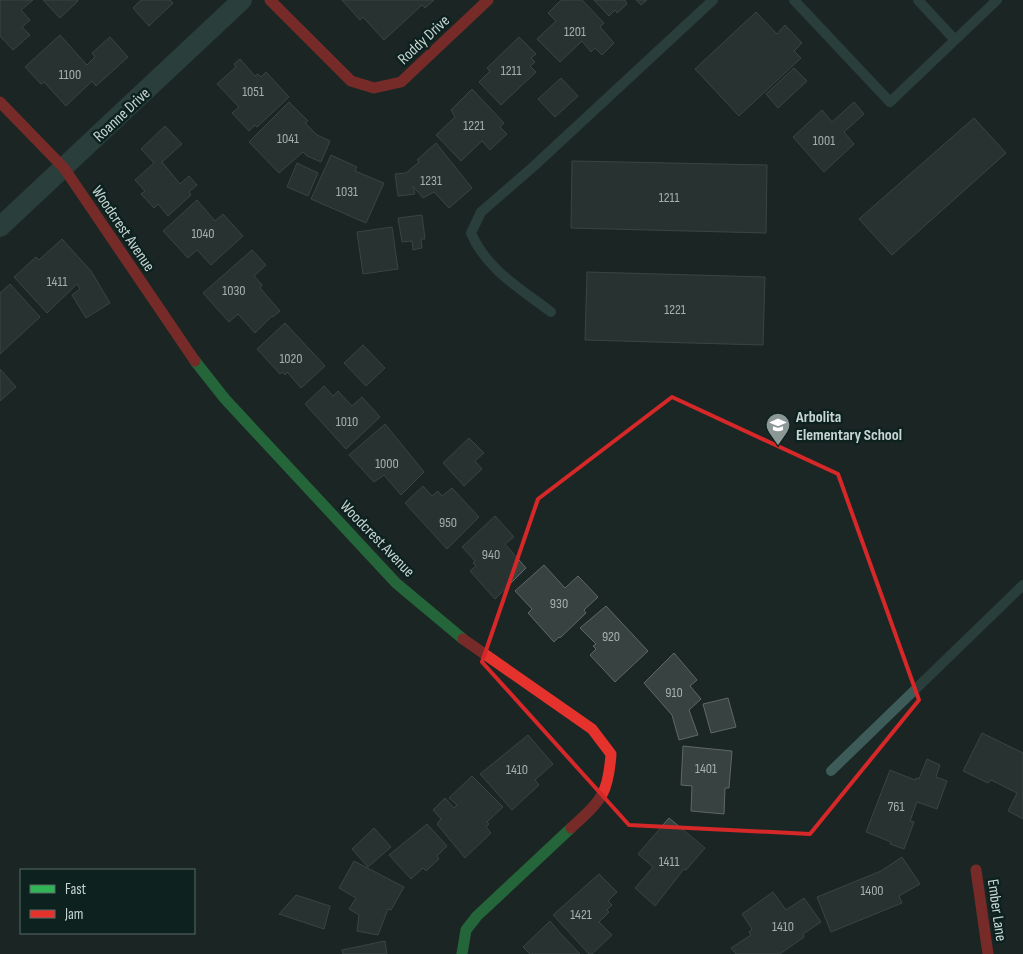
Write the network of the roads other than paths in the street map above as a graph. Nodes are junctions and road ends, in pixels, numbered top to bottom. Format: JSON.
{"nodes":[{"id":1,"x":242,"y":0,"type":"edge"},
{"id":2,"x":270,"y":0,"type":"edge"},
{"id":3,"x":488,"y":0,"type":"edge"},
{"id":4,"x":713,"y":0,"type":"edge"},
{"id":5,"x":794,"y":0,"type":"edge"},
{"id":6,"x":918,"y":0,"type":"edge"},
{"id":7,"x":997,"y":0,"type":"edge"},
{"id":8,"x":955,"y":40,"type":"junction"},
{"id":9,"x":0,"y":102,"type":"edge"},
{"id":10,"x":64,"y":168,"type":"junction"},
{"id":11,"x":0,"y":227,"type":"edge"},
{"id":12,"x":551,"y":312,"type":"dead end"},
{"id":13,"x":1023,"y":585,"type":"edge"},
{"id":14,"x":831,"y":771,"type":"dead end"},
{"id":15,"x":976,"y":870,"type":"dead end"},
{"id":16,"x":462,"y":954,"type":"edge"},
{"id":17,"x":986,"y":954,"type":"edge"},
{"id":18,"x":1002,"y":954,"type":"edge"}],
"edges":[{"from":1,"to":10,"type":"street","name":"Roanne Drive"},
{"from":2,"to":3,"type":"street","name":"Roddy Drive"},
{"from":4,"to":12,"type":"lane"},
{"from":5,"to":8,"type":"lane"},
{"from":6,"to":8,"type":"lane"},
{"from":7,"to":8,"type":"lane"},
{"from":9,"to":10,"type":"street","name":"Woodcrest Avenue"},
{"from":10,"to":11,"type":"street","name":"Roanne Drive"},
{"from":10,"to":16,"type":"street","name":"Woodcrest Avenue"},
{"from":13,"to":14,"type":"lane"},
{"from":15,"to":17,"type":"street","name":"Ember Lane"},
{"from":17,"to":18,"type":"street"}]}
